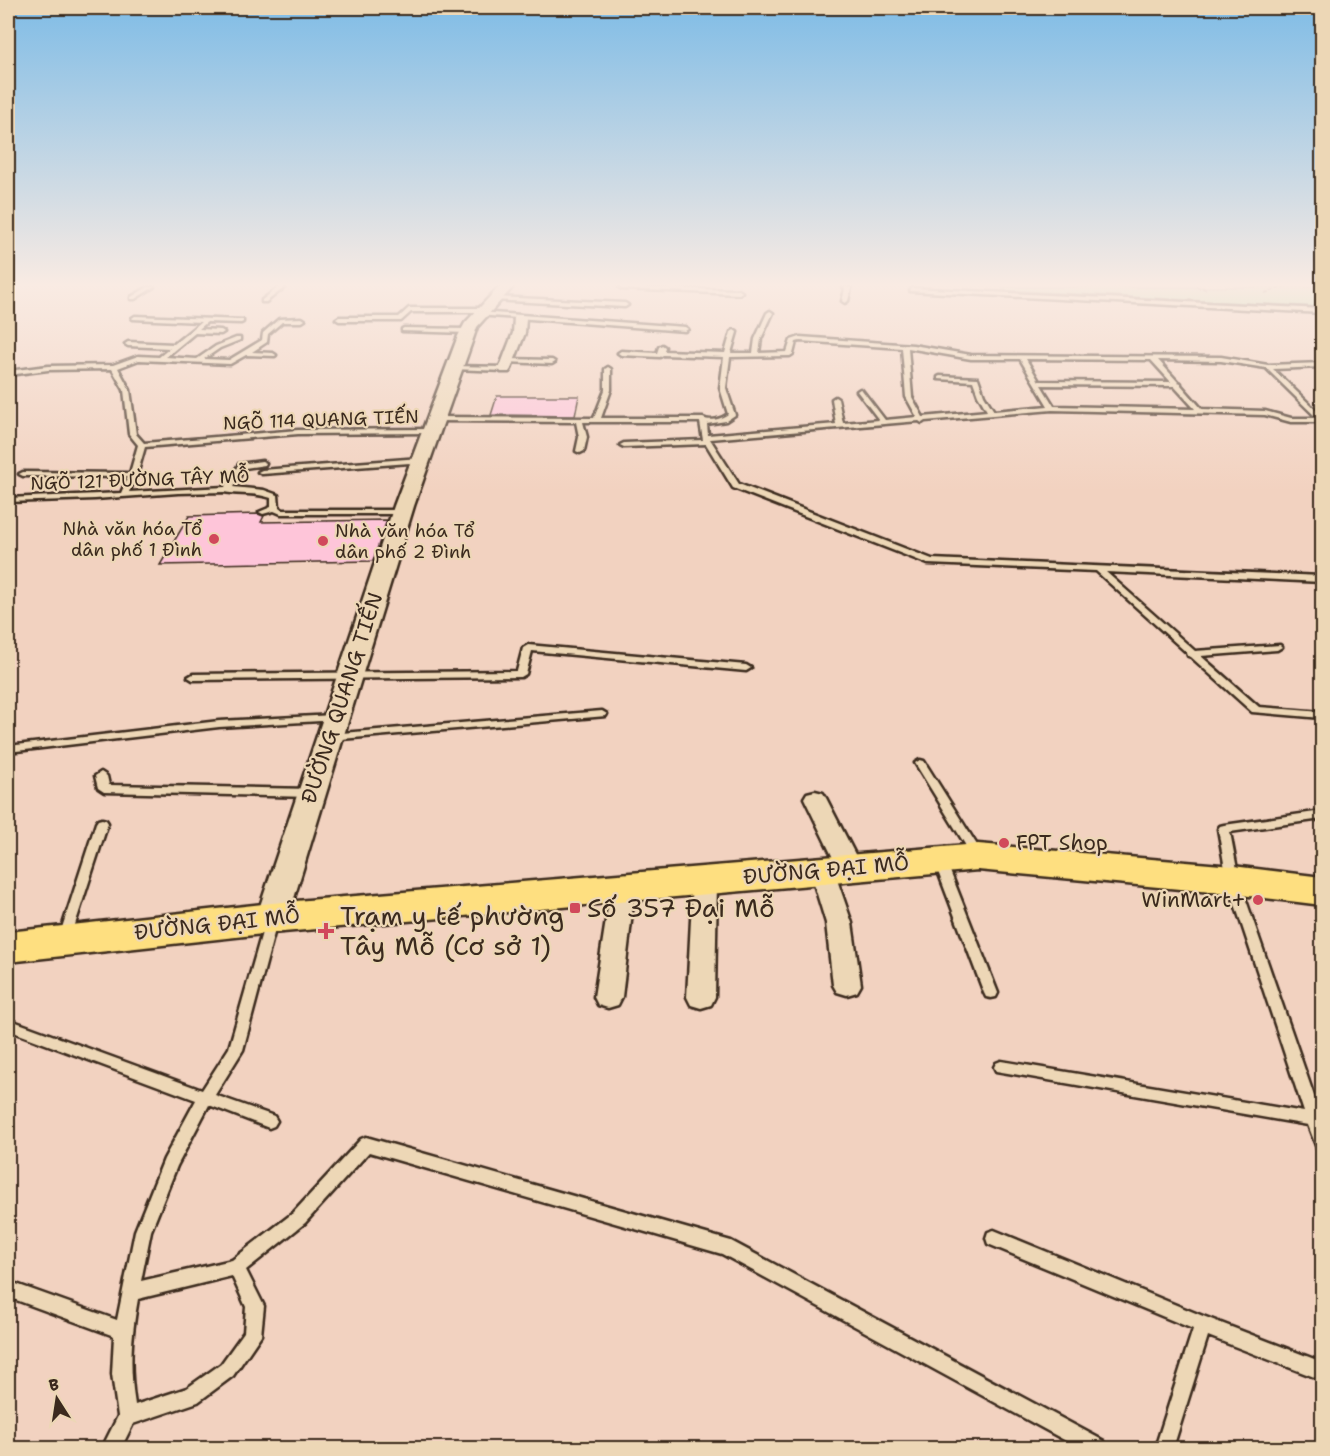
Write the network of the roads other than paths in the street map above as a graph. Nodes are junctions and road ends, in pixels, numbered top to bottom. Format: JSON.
{"nodes":[{"id":1,"x":165,"y":355,"type":"edge"},
{"id":2,"x":206,"y":355,"type":"edge"},
{"id":3,"x":243,"y":355,"type":"edge"},
{"id":4,"x":461,"y":355,"type":"edge"},
{"id":5,"x":510,"y":355,"type":"edge"},
{"id":6,"x":727,"y":355,"type":"joint"},
{"id":7,"x":756,"y":355,"type":"edge"},
{"id":8,"x":906,"y":355,"type":"edge"},
{"id":9,"x":950,"y":355,"type":"edge"},
{"id":10,"x":1022,"y":358,"type":"junction"},
{"id":11,"x":1154,"y":358,"type":"junction"},
{"id":12,"x":160,"y":359,"type":"junction"},
{"id":13,"x":200,"y":359,"type":"junction"},
{"id":14,"x":552,"y":362,"type":"dead end"},
{"id":15,"x":506,"y":365,"type":"junction"},
{"id":16,"x":1323,"y":365,"type":"edge"},
{"id":17,"x":114,"y":367,"type":"junction"},
{"id":18,"x":1268,"y":367,"type":"junction"},
{"id":19,"x":454,"y":368,"type":"junction"},
{"id":20,"x":608,"y":369,"type":"dead end"},
{"id":21,"x":8,"y":373,"type":"edge"},
{"id":22,"x":940,"y":378,"type":"dead end"},
{"id":23,"x":1036,"y":383,"type":"junction"},
{"id":24,"x":1179,"y":384,"type":"junction"},
{"id":25,"x":860,"y":391,"type":"dead end"},
{"id":26,"x":835,"y":399,"type":"dead end"},
{"id":27,"x":1052,"y":408,"type":"junction"},
{"id":28,"x":1200,"y":411,"type":"junction"},
{"id":29,"x":991,"y":412,"type":"junction"},
{"id":30,"x":579,"y":419,"type":"junction"},
{"id":31,"x":597,"y":420,"type":"junction"},
{"id":32,"x":1323,"y":420,"type":"edge"},
{"id":33,"x":922,"y":421,"type":"junction"},
{"id":34,"x":704,"y":422,"type":"junction"},
{"id":35,"x":884,"y":423,"type":"junction"},
{"id":36,"x":433,"y":425,"type":"junction"},
{"id":37,"x":840,"y":427,"type":"junction"},
{"id":38,"x":706,"y":440,"type":"junction"},
{"id":39,"x":624,"y":444,"type":"dead end"},
{"id":40,"x":142,"y":445,"type":"junction"},
{"id":41,"x":580,"y":452,"type":"dead end"},
{"id":42,"x":420,"y":460,"type":"junction"},
{"id":43,"x":262,"y":463,"type":"dead end"},
{"id":44,"x":262,"y":472,"type":"dead end"},
{"id":45,"x":23,"y":474,"type":"dead end"},
{"id":46,"x":133,"y":475,"type":"junction"},
{"id":47,"x":227,"y":490,"type":"junction"},
{"id":48,"x":124,"y":495,"type":"junction"},
{"id":49,"x":8,"y":500,"type":"edge"},
{"id":50,"x":275,"y":508,"type":"junction"},
{"id":51,"x":263,"y":512,"type":"dead end"},
{"id":52,"x":402,"y":512,"type":"junction"},
{"id":53,"x":1098,"y":569,"type":"junction"},
{"id":54,"x":1323,"y":579,"type":"edge"},
{"id":55,"x":1277,"y":647,"type":"dead end"},
{"id":56,"x":1191,"y":654,"type":"junction"},
{"id":57,"x":746,"y":668,"type":"dead end"},
{"id":58,"x":349,"y":675,"type":"junction"},
{"id":59,"x":193,"y":677,"type":"dead end"},
{"id":60,"x":602,"y":714,"type":"dead end"},
{"id":61,"x":1323,"y":715,"type":"edge"},
{"id":62,"x":332,"y":728,"type":"junction"},
{"id":63,"x":8,"y":749,"type":"edge"},
{"id":64,"x":920,"y":763,"type":"dead end"},
{"id":65,"x":100,"y":776,"type":"dead end"},
{"id":66,"x":312,"y":793,"type":"junction"},
{"id":67,"x":815,"y":798,"type":"dead end"},
{"id":68,"x":1323,"y":815,"type":"edge"},
{"id":69,"x":102,"y":823,"type":"dead end"},
{"id":70,"x":978,"y":857,"type":"junction"},
{"id":71,"x":940,"y":861,"type":"junction"},
{"id":72,"x":836,"y":870,"type":"junction"},
{"id":73,"x":1233,"y":880,"type":"junction"},
{"id":74,"x":705,"y":881,"type":"junction"},
{"id":75,"x":623,"y":888,"type":"junction"},
{"id":76,"x":1323,"y":891,"type":"edge"},
{"id":77,"x":272,"y":918,"type":"junction"},
{"id":78,"x":64,"y":940,"type":"junction"},
{"id":79,"x":8,"y":947,"type":"edge"},
{"id":80,"x":847,"y":985,"type":"dead end"},
{"id":81,"x":991,"y":993,"type":"dead end"},
{"id":82,"x":608,"y":997,"type":"dead end"},
{"id":83,"x":700,"y":997,"type":"dead end"},
{"id":84,"x":8,"y":1024,"type":"edge"},
{"id":85,"x":1001,"y":1066,"type":"dead end"},
{"id":86,"x":205,"y":1098,"type":"junction"},
{"id":87,"x":1316,"y":1110,"type":"edge"},
{"id":88,"x":269,"y":1121,"type":"dead end"},
{"id":89,"x":1323,"y":1143,"type":"edge"},
{"id":90,"x":994,"y":1238,"type":"dead end"},
{"id":91,"x":236,"y":1267,"type":"junction"},
{"id":92,"x":8,"y":1289,"type":"edge"},
{"id":93,"x":132,"y":1292,"type":"junction"},
{"id":94,"x":1203,"y":1326,"type":"junction"},
{"id":95,"x":123,"y":1331,"type":"junction"},
{"id":96,"x":1323,"y":1371,"type":"edge"},
{"id":97,"x":127,"y":1417,"type":"junction"},
{"id":98,"x":111,"y":1449,"type":"edge"},
{"id":99,"x":1097,"y":1449,"type":"edge"},
{"id":100,"x":1164,"y":1449,"type":"edge"}],
"edges":[{"from":1,"to":12,"type":"lane"},
{"from":2,"to":13,"type":"lane"},
{"from":3,"to":13,"type":"lane"},
{"from":4,"to":19,"type":"street","name":"ĐƯỜNG QUANG TIẾN"},
{"from":5,"to":15,"type":"street"},
{"from":6,"to":7,"type":"lane"},
{"from":6,"to":34,"type":"lane","name":"NGÕ 114 QUANG TIẾN"},
{"from":8,"to":33,"type":"lane"},
{"from":9,"to":10,"type":"lane"},
{"from":10,"to":11,"type":"lane"},
{"from":10,"to":23,"type":"lane"},
{"from":11,"to":18,"type":"lane"},
{"from":11,"to":24,"type":"lane"},
{"from":12,"to":13,"type":"lane"},
{"from":12,"to":17,"type":"lane"},
{"from":14,"to":15,"type":"lane"},
{"from":15,"to":19,"type":"lane"},
{"from":16,"to":18,"type":"lane"},
{"from":17,"to":21,"type":"lane"},
{"from":17,"to":40,"type":"lane"},
{"from":18,"to":32,"type":"lane"},
{"from":19,"to":36,"type":"street","name":"ĐƯỜNG QUANG TIẾN"},
{"from":20,"to":31,"type":"lane"},
{"from":22,"to":29,"type":"lane"},
{"from":23,"to":24,"type":"lane"},
{"from":23,"to":27,"type":"lane"},
{"from":24,"to":28,"type":"lane"},
{"from":25,"to":35,"type":"lane"},
{"from":26,"to":37,"type":"lane"},
{"from":27,"to":28,"type":"lane"},
{"from":27,"to":29,"type":"lane"},
{"from":28,"to":32,"type":"lane"},
{"from":29,"to":33,"type":"lane"},
{"from":30,"to":31,"type":"lane","name":"NGÕ 114 QUANG TIẾN"},
{"from":30,"to":36,"type":"lane","name":"NGÕ 114 QUANG TIẾN"},
{"from":30,"to":41,"type":"lane"},
{"from":31,"to":34,"type":"lane","name":"NGÕ 114 QUANG TIẾN"},
{"from":33,"to":35,"type":"lane"},
{"from":34,"to":38,"type":"lane"},
{"from":35,"to":37,"type":"lane"},
{"from":36,"to":40,"type":"lane","name":"NGÕ 114 QUANG TIẾN"},
{"from":36,"to":42,"type":"street","name":"ĐƯỜNG QUANG TIẾN"},
{"from":37,"to":38,"type":"lane"},
{"from":38,"to":39,"type":"lane"},
{"from":38,"to":53,"type":"lane"},
{"from":40,"to":46,"type":"lane"},
{"from":42,"to":44,"type":"lane"},
{"from":42,"to":52,"type":"street","name":"ĐƯỜNG QUANG TIẾN"},
{"from":43,"to":47,"type":"lane"},
{"from":45,"to":46,"type":"lane"},
{"from":46,"to":48,"type":"lane"},
{"from":47,"to":48,"type":"lane","name":"NGÕ 121 ĐƯỜNG TÂY MỖ"},
{"from":47,"to":50,"type":"lane","name":"NGÕ 121 ĐƯỜNG TÂY MỖ"},
{"from":48,"to":49,"type":"lane","name":"NGÕ 121 ĐƯỜNG TÂY MỖ"},
{"from":50,"to":51,"type":"lane"},
{"from":50,"to":52,"type":"lane","name":"NGÕ 121 ĐƯỜNG TÂY MỖ"},
{"from":52,"to":58,"type":"street","name":"ĐƯỜNG QUANG TIẾN"},
{"from":53,"to":54,"type":"lane"},
{"from":53,"to":56,"type":"lane"},
{"from":55,"to":56,"type":"lane"},
{"from":56,"to":61,"type":"lane"},
{"from":57,"to":58,"type":"lane"},
{"from":58,"to":59,"type":"lane"},
{"from":58,"to":62,"type":"street","name":"ĐƯỜNG QUANG TIẾN"},
{"from":60,"to":62,"type":"lane"},
{"from":62,"to":63,"type":"lane"},
{"from":62,"to":66,"type":"street","name":"ĐƯỜNG QUANG TIẾN"},
{"from":64,"to":70,"type":"lane"},
{"from":65,"to":66,"type":"lane"},
{"from":66,"to":77,"type":"street","name":"ĐƯỜNG QUANG TIẾN"},
{"from":67,"to":72,"type":"street"},
{"from":68,"to":73,"type":"lane"},
{"from":69,"to":78,"type":"lane"},
{"from":70,"to":71,"type":"main road","name":"ĐƯỜNG ĐẠI MỖ"},
{"from":70,"to":73,"type":"main road","name":"ĐƯỜNG ĐẠI MỖ"},
{"from":71,"to":72,"type":"main road","name":"ĐƯỜNG ĐẠI MỖ"},
{"from":71,"to":81,"type":"lane"},
{"from":72,"to":74,"type":"main road","name":"ĐƯỜNG ĐẠI MỖ"},
{"from":72,"to":80,"type":"street"},
{"from":73,"to":76,"type":"main road","name":"ĐƯỜNG ĐẠI MỖ"},
{"from":73,"to":87,"type":"lane"},
{"from":74,"to":75,"type":"main road","name":"ĐƯỜNG ĐẠI MỖ"},
{"from":74,"to":83,"type":"street"},
{"from":75,"to":77,"type":"main road","name":"ĐƯỜNG ĐẠI MỖ"},
{"from":75,"to":82,"type":"street"},
{"from":77,"to":78,"type":"main road","name":"ĐƯỜNG ĐẠI MỖ"},
{"from":77,"to":86,"type":"lane"},
{"from":78,"to":79,"type":"main road","name":"ĐƯỜNG ĐẠI MỖ"},
{"from":84,"to":86,"type":"lane"},
{"from":85,"to":87,"type":"lane"},
{"from":86,"to":88,"type":"lane"},
{"from":86,"to":93,"type":"lane"},
{"from":87,"to":89,"type":"lane"},
{"from":90,"to":94,"type":"lane"},
{"from":91,"to":93,"type":"lane"},
{"from":91,"to":97,"type":"lane"},
{"from":91,"to":99,"type":"lane"},
{"from":92,"to":95,"type":"lane"},
{"from":93,"to":95,"type":"lane"},
{"from":94,"to":96,"type":"lane"},
{"from":94,"to":100,"type":"lane"},
{"from":95,"to":97,"type":"lane"},
{"from":97,"to":98,"type":"lane"}]}
